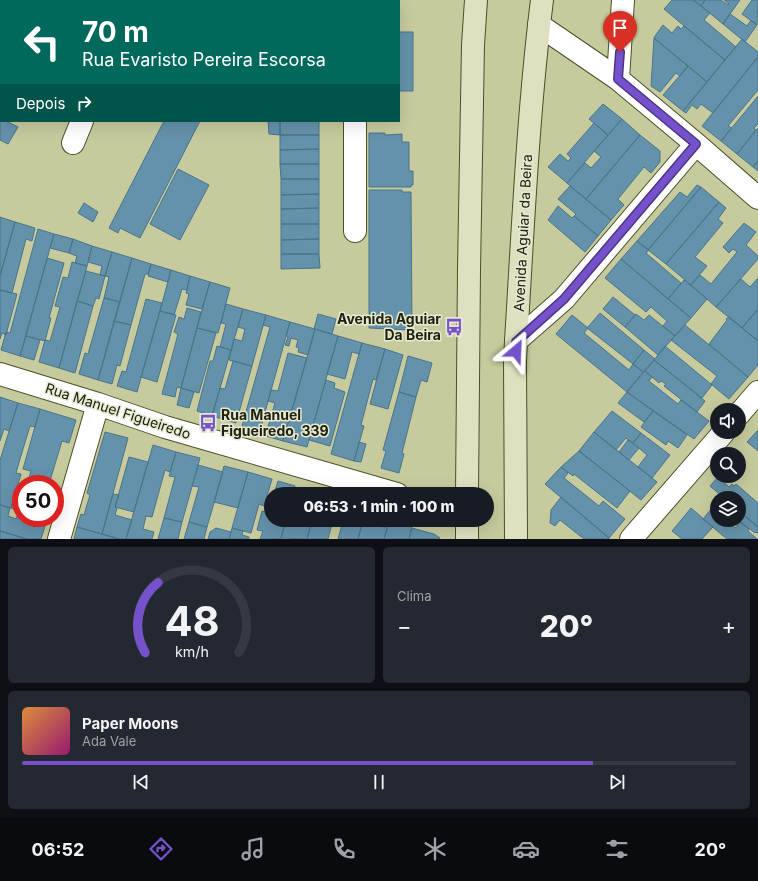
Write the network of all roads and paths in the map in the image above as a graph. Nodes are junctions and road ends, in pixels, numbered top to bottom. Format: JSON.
{"nodes":[{"id":1,"x":476,"y":0,"type":"edge"},
{"id":2,"x":542,"y":0,"type":"edge"},
{"id":3,"x":623,"y":0,"type":"edge"},
{"id":4,"x":539,"y":25,"type":"junction"},
{"id":5,"x":618,"y":79,"type":"junction"},
{"id":6,"x":82,"y":122,"type":"edge"},
{"id":7,"x":355,"y":122,"type":"edge"},
{"id":8,"x":73,"y":143,"type":"dead end"},
{"id":9,"x":696,"y":144,"type":"junction"},
{"id":10,"x":758,"y":198,"type":"edge"},
{"id":11,"x":355,"y":231,"type":"dead end"},
{"id":12,"x":516,"y":342,"type":"junction"},
{"id":13,"x":0,"y":374,"type":"edge"},
{"id":14,"x":758,"y":392,"type":"edge"},
{"id":15,"x":98,"y":404,"type":"junction"},
{"id":16,"x":746,"y":406,"type":"edge"},
{"id":17,"x":718,"y":439,"type":"edge"},
{"id":18,"x":373,"y":487,"type":"edge"},
{"id":19,"x":467,"y":487,"type":"edge"},
{"id":20,"x":467,"y":527,"type":"edge"},
{"id":21,"x":59,"y":539,"type":"edge"},
{"id":22,"x":467,"y":539,"type":"edge"},
{"id":23,"x":516,"y":539,"type":"edge"},
{"id":24,"x":631,"y":539,"type":"edge"}],
"edges":[{"from":1,"to":19,"type":"main road"},
{"from":2,"to":4,"type":"main road","name":"Avenida Aguiar da Beira"},
{"from":3,"to":5,"type":"street"},
{"from":4,"to":5,"type":"street"},
{"from":4,"to":12,"type":"main road","name":"Avenida Aguiar da Beira"},
{"from":5,"to":9,"type":"street"},
{"from":6,"to":8,"type":"street"},
{"from":7,"to":11,"type":"street"},
{"from":9,"to":10,"type":"street"},
{"from":9,"to":12,"type":"street"},
{"from":12,"to":23,"type":"main road","name":"Avenida Aguiar da Beira"},
{"from":13,"to":15,"type":"street","name":"Rua Manuel Figueiredo"},
{"from":14,"to":16,"type":"street"},
{"from":15,"to":18,"type":"street","name":"Rua Manuel Figueiredo"},
{"from":15,"to":21,"type":"street"},
{"from":17,"to":24,"type":"street"},
{"from":20,"to":22,"type":"main road"}]}
